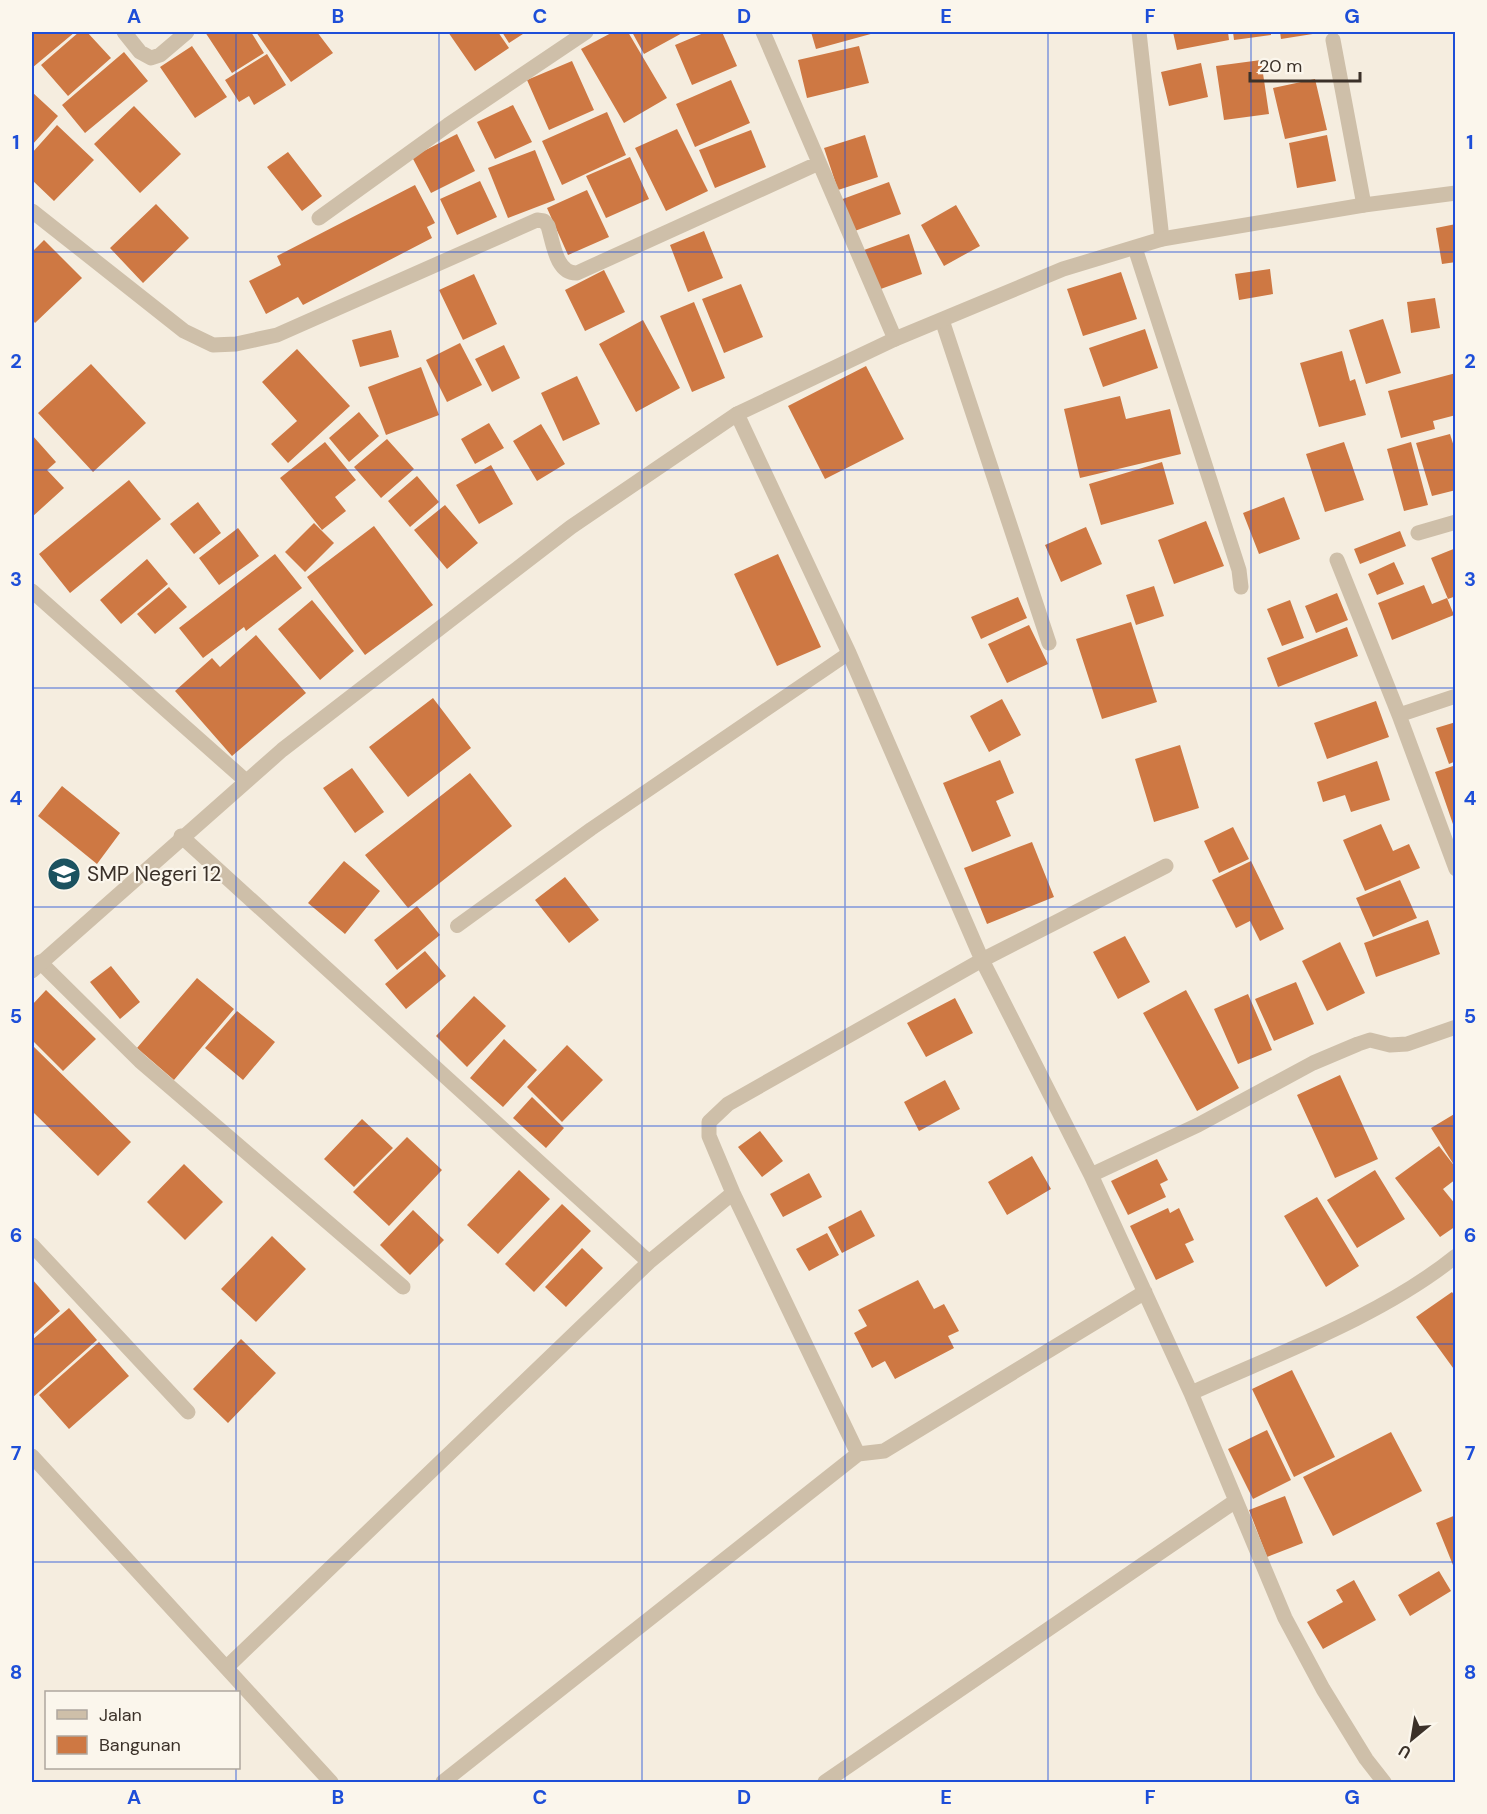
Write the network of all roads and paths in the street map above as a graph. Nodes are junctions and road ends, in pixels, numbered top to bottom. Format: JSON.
{"nodes":[{"id":1,"x":124,"y":32,"type":"edge"},
{"id":2,"x":187,"y":32,"type":"edge"},
{"id":3,"x":586,"y":32,"type":"edge"},
{"id":4,"x":764,"y":32,"type":"edge"},
{"id":5,"x":1139,"y":32,"type":"edge"},
{"id":6,"x":1333,"y":40,"type":"dead end"},
{"id":7,"x":819,"y":163,"type":"junction"},
{"id":8,"x":1455,"y":193,"type":"edge"},
{"id":9,"x":1365,"y":205,"type":"junction"},
{"id":10,"x":32,"y":211,"type":"edge"},
{"id":11,"x":319,"y":218,"type":"dead end"},
{"id":12,"x":1162,"y":239,"type":"junction"},
{"id":13,"x":1135,"y":248,"type":"junction"},
{"id":14,"x":942,"y":320,"type":"junction"},
{"id":15,"x":895,"y":339,"type":"junction"},
{"id":16,"x":736,"y":414,"type":"junction"},
{"id":17,"x":1455,"y":522,"type":"edge"},
{"id":18,"x":1418,"y":533,"type":"dead end"},
{"id":19,"x":1337,"y":560,"type":"dead end"},
{"id":20,"x":1241,"y":587,"type":"dead end"},
{"id":21,"x":32,"y":591,"type":"edge"},
{"id":22,"x":1049,"y":643,"type":"dead end"},
{"id":23,"x":849,"y":653,"type":"junction"},
{"id":24,"x":1455,"y":696,"type":"edge"},
{"id":25,"x":1399,"y":715,"type":"junction"},
{"id":26,"x":246,"y":781,"type":"junction"},
{"id":27,"x":181,"y":836,"type":"junction"},
{"id":28,"x":1166,"y":866,"type":"dead end"},
{"id":29,"x":1455,"y":869,"type":"edge"},
{"id":30,"x":457,"y":926,"type":"dead end"},
{"id":31,"x":982,"y":960,"type":"junction"},
{"id":32,"x":36,"y":967,"type":"edge"},
{"id":33,"x":1455,"y":1027,"type":"edge"},
{"id":34,"x":1091,"y":1175,"type":"junction"},
{"id":35,"x":733,"y":1193,"type":"junction"},
{"id":36,"x":32,"y":1245,"type":"edge"},
{"id":37,"x":1455,"y":1256,"type":"edge"},
{"id":38,"x":649,"y":1262,"type":"junction"},
{"id":39,"x":403,"y":1287,"type":"dead end"},
{"id":40,"x":1145,"y":1292,"type":"junction"},
{"id":41,"x":1191,"y":1393,"type":"junction"},
{"id":42,"x":188,"y":1412,"type":"dead end"},
{"id":43,"x":858,"y":1454,"type":"junction"},
{"id":44,"x":32,"y":1456,"type":"edge"},
{"id":45,"x":1234,"y":1502,"type":"junction"},
{"id":46,"x":227,"y":1667,"type":"junction"},
{"id":47,"x":331,"y":1782,"type":"edge"},
{"id":48,"x":443,"y":1782,"type":"edge"},
{"id":49,"x":825,"y":1782,"type":"edge"},
{"id":50,"x":1384,"y":1782,"type":"edge"}],
"edges":[{"from":1,"to":2,"type":"street"},
{"from":3,"to":11,"type":"street"},
{"from":4,"to":7,"type":"street"},
{"from":5,"to":12,"type":"street"},
{"from":6,"to":9,"type":"street"},
{"from":7,"to":10,"type":"street"},
{"from":7,"to":15,"type":"street"},
{"from":8,"to":9,"type":"street"},
{"from":9,"to":12,"type":"street"},
{"from":12,"to":13,"type":"street"},
{"from":13,"to":14,"type":"street"},
{"from":13,"to":20,"type":"street"},
{"from":14,"to":15,"type":"street"},
{"from":14,"to":22,"type":"street"},
{"from":15,"to":16,"type":"street"},
{"from":16,"to":23,"type":"street"},
{"from":16,"to":26,"type":"street"},
{"from":17,"to":18,"type":"street"},
{"from":19,"to":25,"type":"street"},
{"from":21,"to":26,"type":"street"},
{"from":23,"to":30,"type":"lane"},
{"from":23,"to":31,"type":"street"},
{"from":24,"to":25,"type":"street"},
{"from":25,"to":29,"type":"street"},
{"from":26,"to":27,"type":"street"},
{"from":27,"to":32,"type":"street"},
{"from":27,"to":38,"type":"street"},
{"from":28,"to":31,"type":"street"},
{"from":31,"to":34,"type":"street"},
{"from":31,"to":35,"type":"street"},
{"from":32,"to":39,"type":"street"},
{"from":33,"to":34,"type":"street"},
{"from":34,"to":40,"type":"street"},
{"from":35,"to":38,"type":"street"},
{"from":35,"to":43,"type":"street"},
{"from":36,"to":42,"type":"street"},
{"from":37,"to":41,"type":"street"},
{"from":38,"to":46,"type":"street"},
{"from":40,"to":41,"type":"street"},
{"from":40,"to":43,"type":"street"},
{"from":41,"to":45,"type":"street"},
{"from":43,"to":48,"type":"street"},
{"from":44,"to":46,"type":"street"},
{"from":45,"to":49,"type":"street"},
{"from":45,"to":50,"type":"street"},
{"from":46,"to":47,"type":"street"}]}
